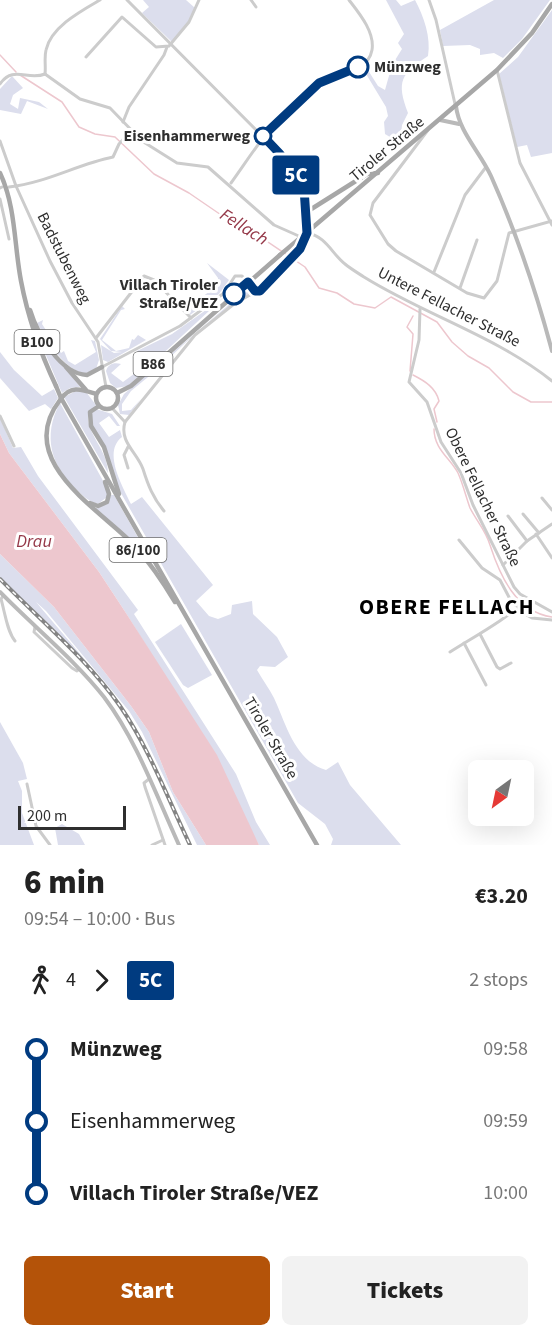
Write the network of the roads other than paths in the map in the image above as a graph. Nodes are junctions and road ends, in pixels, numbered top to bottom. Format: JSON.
{"nodes":[{"id":1,"x":100,"y":0,"type":"edge"},
{"id":2,"x":127,"y":0,"type":"edge"},
{"id":3,"x":199,"y":0,"type":"edge"},
{"id":4,"x":252,"y":0,"type":"edge"},
{"id":5,"x":349,"y":0,"type":"edge"},
{"id":6,"x":429,"y":0,"type":"edge"},
{"id":7,"x":552,"y":4,"type":"edge"},
{"id":8,"x":256,"y":7,"type":"dead end"},
{"id":9,"x":172,"y":43,"type":"junction"},
{"id":10,"x":166,"y":47,"type":"junction"},
{"id":11,"x":86,"y":57,"type":"dead end"},
{"id":12,"x":497,"y":70,"type":"junction"},
{"id":13,"x":45,"y":74,"type":"junction"},
{"id":14,"x":0,"y":84,"type":"edge"},
{"id":15,"x":456,"y":106,"type":"junction"},
{"id":16,"x":440,"y":120,"type":"junction"},
{"id":17,"x":123,"y":122,"type":"junction"},
{"id":18,"x":460,"y":124,"type":"junction"},
{"id":19,"x":429,"y":129,"type":"junction"},
{"id":20,"x":130,"y":132,"type":"junction"},
{"id":21,"x":263,"y":136,"type":"junction"},
{"id":22,"x":0,"y":141,"type":"edge"},
{"id":23,"x":486,"y":166,"type":"junction"},
{"id":24,"x":0,"y":173,"type":"edge"},
{"id":25,"x":378,"y":173,"type":"junction"},
{"id":26,"x":230,"y":183,"type":"junction"},
{"id":27,"x":16,"y":186,"type":"junction"},
{"id":28,"x":9,"y":187,"type":"dead end"},
{"id":29,"x":0,"y":199,"type":"edge"},
{"id":30,"x":305,"y":213,"type":"junction"},
{"id":31,"x":552,"y":222,"type":"edge"},
{"id":32,"x":309,"y":230,"type":"junction"},
{"id":33,"x":513,"y":232,"type":"junction"},
{"id":34,"x":9,"y":239,"type":"dead end"},
{"id":35,"x":305,"y":239,"type":"junction"},
{"id":36,"x":477,"y":240,"type":"dead end"},
{"id":37,"x":434,"y":272,"type":"junction"},
{"id":38,"x":248,"y":282,"type":"junction"},
{"id":39,"x":460,"y":288,"type":"junction"},
{"id":40,"x":257,"y":291,"type":"junction"},
{"id":41,"x":24,"y":296,"type":"junction"},
{"id":42,"x":420,"y":312,"type":"junction"},
{"id":43,"x":191,"y":318,"type":"junction"},
{"id":44,"x":96,"y":338,"type":"junction"},
{"id":45,"x":552,"y":351,"type":"edge"},
{"id":46,"x":65,"y":366,"type":"junction"},
{"id":47,"x":102,"y":367,"type":"junction"},
{"id":48,"x":552,"y":381,"type":"edge"},
{"id":49,"x":106,"y":387,"type":"junction"},
{"id":50,"x":86,"y":390,"type":"junction"},
{"id":51,"x":117,"y":393,"type":"junction"},
{"id":52,"x":96,"y":394,"type":"junction"},
{"id":53,"x":99,"y":406,"type":"junction"},
{"id":54,"x":112,"y":408,"type":"junction"},
{"id":55,"x":0,"y":416,"type":"edge"},
{"id":56,"x":125,"y":422,"type":"junction"},
{"id":57,"x":14,"y":446,"type":"dead end"},
{"id":58,"x":129,"y":447,"type":"junction"},
{"id":59,"x":99,"y":466,"type":"junction"},
{"id":60,"x":128,"y":468,"type":"dead end"},
{"id":61,"x":80,"y":496,"type":"junction"},
{"id":62,"x":542,"y":498,"type":"dead end"},
{"id":63,"x":125,"y":510,"type":"junction"},
{"id":64,"x":552,"y":510,"type":"edge"},
{"id":65,"x":164,"y":511,"type":"dead end"},
{"id":66,"x":523,"y":514,"type":"dead end"},
{"id":67,"x":508,"y":516,"type":"dead end"},
{"id":68,"x":552,"y":524,"type":"edge"},
{"id":69,"x":538,"y":534,"type":"junction"},
{"id":70,"x":459,"y":540,"type":"dead end"},
{"id":71,"x":527,"y":541,"type":"junction"},
{"id":72,"x":552,"y":558,"type":"edge"},
{"id":73,"x":503,"y":565,"type":"junction"},
{"id":74,"x":2,"y":594,"type":"edge"},
{"id":75,"x":528,"y":599,"type":"junction"},
{"id":76,"x":521,"y":605,"type":"junction"},
{"id":77,"x":185,"y":612,"type":"junction"},
{"id":78,"x":552,"y":612,"type":"edge"},
{"id":79,"x":552,"y":620,"type":"edge"},
{"id":80,"x":480,"y":634,"type":"junction"},
{"id":81,"x":15,"y":641,"type":"dead end"},
{"id":82,"x":464,"y":643,"type":"junction"},
{"id":83,"x":450,"y":652,"type":"dead end"},
{"id":84,"x":511,"y":663,"type":"dead end"},
{"id":85,"x":486,"y":686,"type":"dead end"},
{"id":86,"x":149,"y":779,"type":"junction"},
{"id":87,"x":27,"y":784,"type":"dead end"},
{"id":88,"x":290,"y":796,"type":"junction"},
{"id":89,"x":282,"y":798,"type":"dead end"},
{"id":90,"x":305,"y":824,"type":"junction"},
{"id":91,"x":312,"y":825,"type":"dead end"},
{"id":92,"x":163,"y":840,"type":"junction"},
{"id":93,"x":50,"y":845,"type":"edge"},
{"id":94,"x":152,"y":845,"type":"edge"},
{"id":95,"x":165,"y":845,"type":"edge"},
{"id":96,"x":179,"y":845,"type":"edge"},
{"id":97,"x":317,"y":845,"type":"edge"}],
"edges":[{"from":1,"to":13,"type":"street"},
{"from":2,"to":9,"type":"street"},
{"from":3,"to":9,"type":"street"},
{"from":4,"to":8,"type":"street"},
{"from":5,"to":21,"type":"street"},
{"from":6,"to":15,"type":"street"},
{"from":7,"to":12,"type":"main road","name":"Tiroler Straße","number":"B86"},
{"from":9,"to":10,"type":"street"},
{"from":9,"to":21,"type":"street"},
{"from":10,"to":11,"type":"street"},
{"from":10,"to":17,"type":"street"},
{"from":12,"to":15,"type":"main road","name":"Tiroler Straße","number":"B86"},
{"from":12,"to":31,"type":"street"},
{"from":13,"to":14,"type":"street"},
{"from":13,"to":17,"type":"street"},
{"from":15,"to":16,"type":"main road","name":"Tiroler Straße","number":"B86"},
{"from":15,"to":18,"type":"main road"},
{"from":16,"to":18,"type":"main road"},
{"from":16,"to":19,"type":"main road","name":"Tiroler Straße","number":"B86"},
{"from":17,"to":20,"type":"street"},
{"from":18,"to":23,"type":"main road"},
{"from":19,"to":25,"type":"main road","name":"Tiroler Straße","number":"B86"},
{"from":19,"to":37,"type":"street"},
{"from":20,"to":26,"type":"street"},
{"from":20,"to":27,"type":"street"},
{"from":21,"to":26,"type":"street"},
{"from":21,"to":30,"type":"street"},
{"from":22,"to":27,"type":"street","name":"Badstubenweg"},
{"from":23,"to":33,"type":"main road"},
{"from":23,"to":37,"type":"street"},
{"from":24,"to":41,"type":"main road","number":"B100"},
{"from":25,"to":30,"type":"main road"},
{"from":25,"to":32,"type":"main road","name":"Tiroler Straße","number":"B86"},
{"from":26,"to":35,"type":"street"},
{"from":27,"to":28,"type":"street"},
{"from":27,"to":44,"type":"street","name":"Badstubenweg"},
{"from":29,"to":34,"type":"street"},
{"from":30,"to":32,"type":"street"},
{"from":31,"to":33,"type":"street"},
{"from":32,"to":35,"type":"street"},
{"from":32,"to":38,"type":"main road","name":"Tiroler Straße","number":"B86","bridge":true},
{"from":32,"to":42,"type":"street","name":"Untere Fellacher Straße"},
{"from":33,"to":39,"type":"street"},
{"from":33,"to":45,"type":"main road"},
{"from":35,"to":40,"type":"street"},
{"from":36,"to":39,"type":"street"},
{"from":37,"to":39,"type":"street"},
{"from":38,"to":40,"type":"street"},
{"from":38,"to":43,"type":"street"},
{"from":38,"to":51,"type":"main road","name":"Tiroler Straße","number":"B86"},
{"from":40,"to":56,"type":"street"},
{"from":41,"to":46,"type":"main road"},
{"from":41,"to":59,"type":"main road","number":"B100","bridge":true},
{"from":42,"to":48,"type":"street","name":"Untere Fellacher Straße"},
{"from":42,"to":73,"type":"street","name":"Obere Fellacher Straße"},
{"from":43,"to":44,"type":"street","name":"Badstubenweg"},
{"from":43,"to":47,"type":"street"},
{"from":44,"to":47,"type":"street","name":"Badstubenweg"},
{"from":46,"to":47,"type":"main road"},
{"from":46,"to":50,"type":"main road"},
{"from":47,"to":49,"type":"street","name":"Badstubenweg"},
{"from":49,"to":51,"type":"main road"},
{"from":49,"to":52,"type":"main road"},
{"from":50,"to":52,"type":"main road"},
{"from":50,"to":61,"type":"main road","number":"86/100"},
{"from":51,"to":54,"type":"main road"},
{"from":52,"to":53,"type":"main road"},
{"from":53,"to":54,"type":"main road"},
{"from":53,"to":63,"type":"main road"},
{"from":54,"to":56,"type":"street"},
{"from":55,"to":57,"type":"street"},
{"from":56,"to":58,"type":"street"},
{"from":58,"to":60,"type":"street"},
{"from":58,"to":65,"type":"street"},
{"from":59,"to":61,"type":"main road"},
{"from":59,"to":63,"type":"main road","number":"B100"},
{"from":61,"to":77,"type":"main road","number":"86/100"},
{"from":62,"to":64,"type":"street"},
{"from":63,"to":77,"type":"main road","number":"B100"},
{"from":66,"to":69,"type":"street"},
{"from":67,"to":71,"type":"street"},
{"from":68,"to":69,"type":"street"},
{"from":69,"to":71,"type":"street"},
{"from":69,"to":72,"type":"street"},
{"from":70,"to":76,"type":"street"},
{"from":71,"to":73,"type":"street"},
{"from":73,"to":75,"type":"street","name":"Obere Fellacher Straße"},
{"from":74,"to":81,"type":"street"},
{"from":74,"to":86,"type":"main road"},
{"from":75,"to":76,"type":"street"},
{"from":75,"to":78,"type":"street","name":"Obere Fellacher Straße"},
{"from":76,"to":79,"type":"street"},
{"from":76,"to":80,"type":"street"},
{"from":77,"to":88,"type":"main road","name":"Tiroler Straße","number":"B100"},
{"from":80,"to":82,"type":"street"},
{"from":80,"to":84,"type":"street"},
{"from":82,"to":83,"type":"street"},
{"from":82,"to":85,"type":"street"},
{"from":86,"to":92,"type":"street"},
{"from":86,"to":96,"type":"main road"},
{"from":87,"to":93,"type":"street"},
{"from":88,"to":89,"type":"main road"},
{"from":88,"to":90,"type":"main road","name":"Tiroler Straße","number":"B100"},
{"from":90,"to":91,"type":"main road"},
{"from":90,"to":97,"type":"main road","name":"Tiroler Straße","number":"B100"},
{"from":92,"to":94,"type":"street"},
{"from":92,"to":95,"type":"street"}]}
